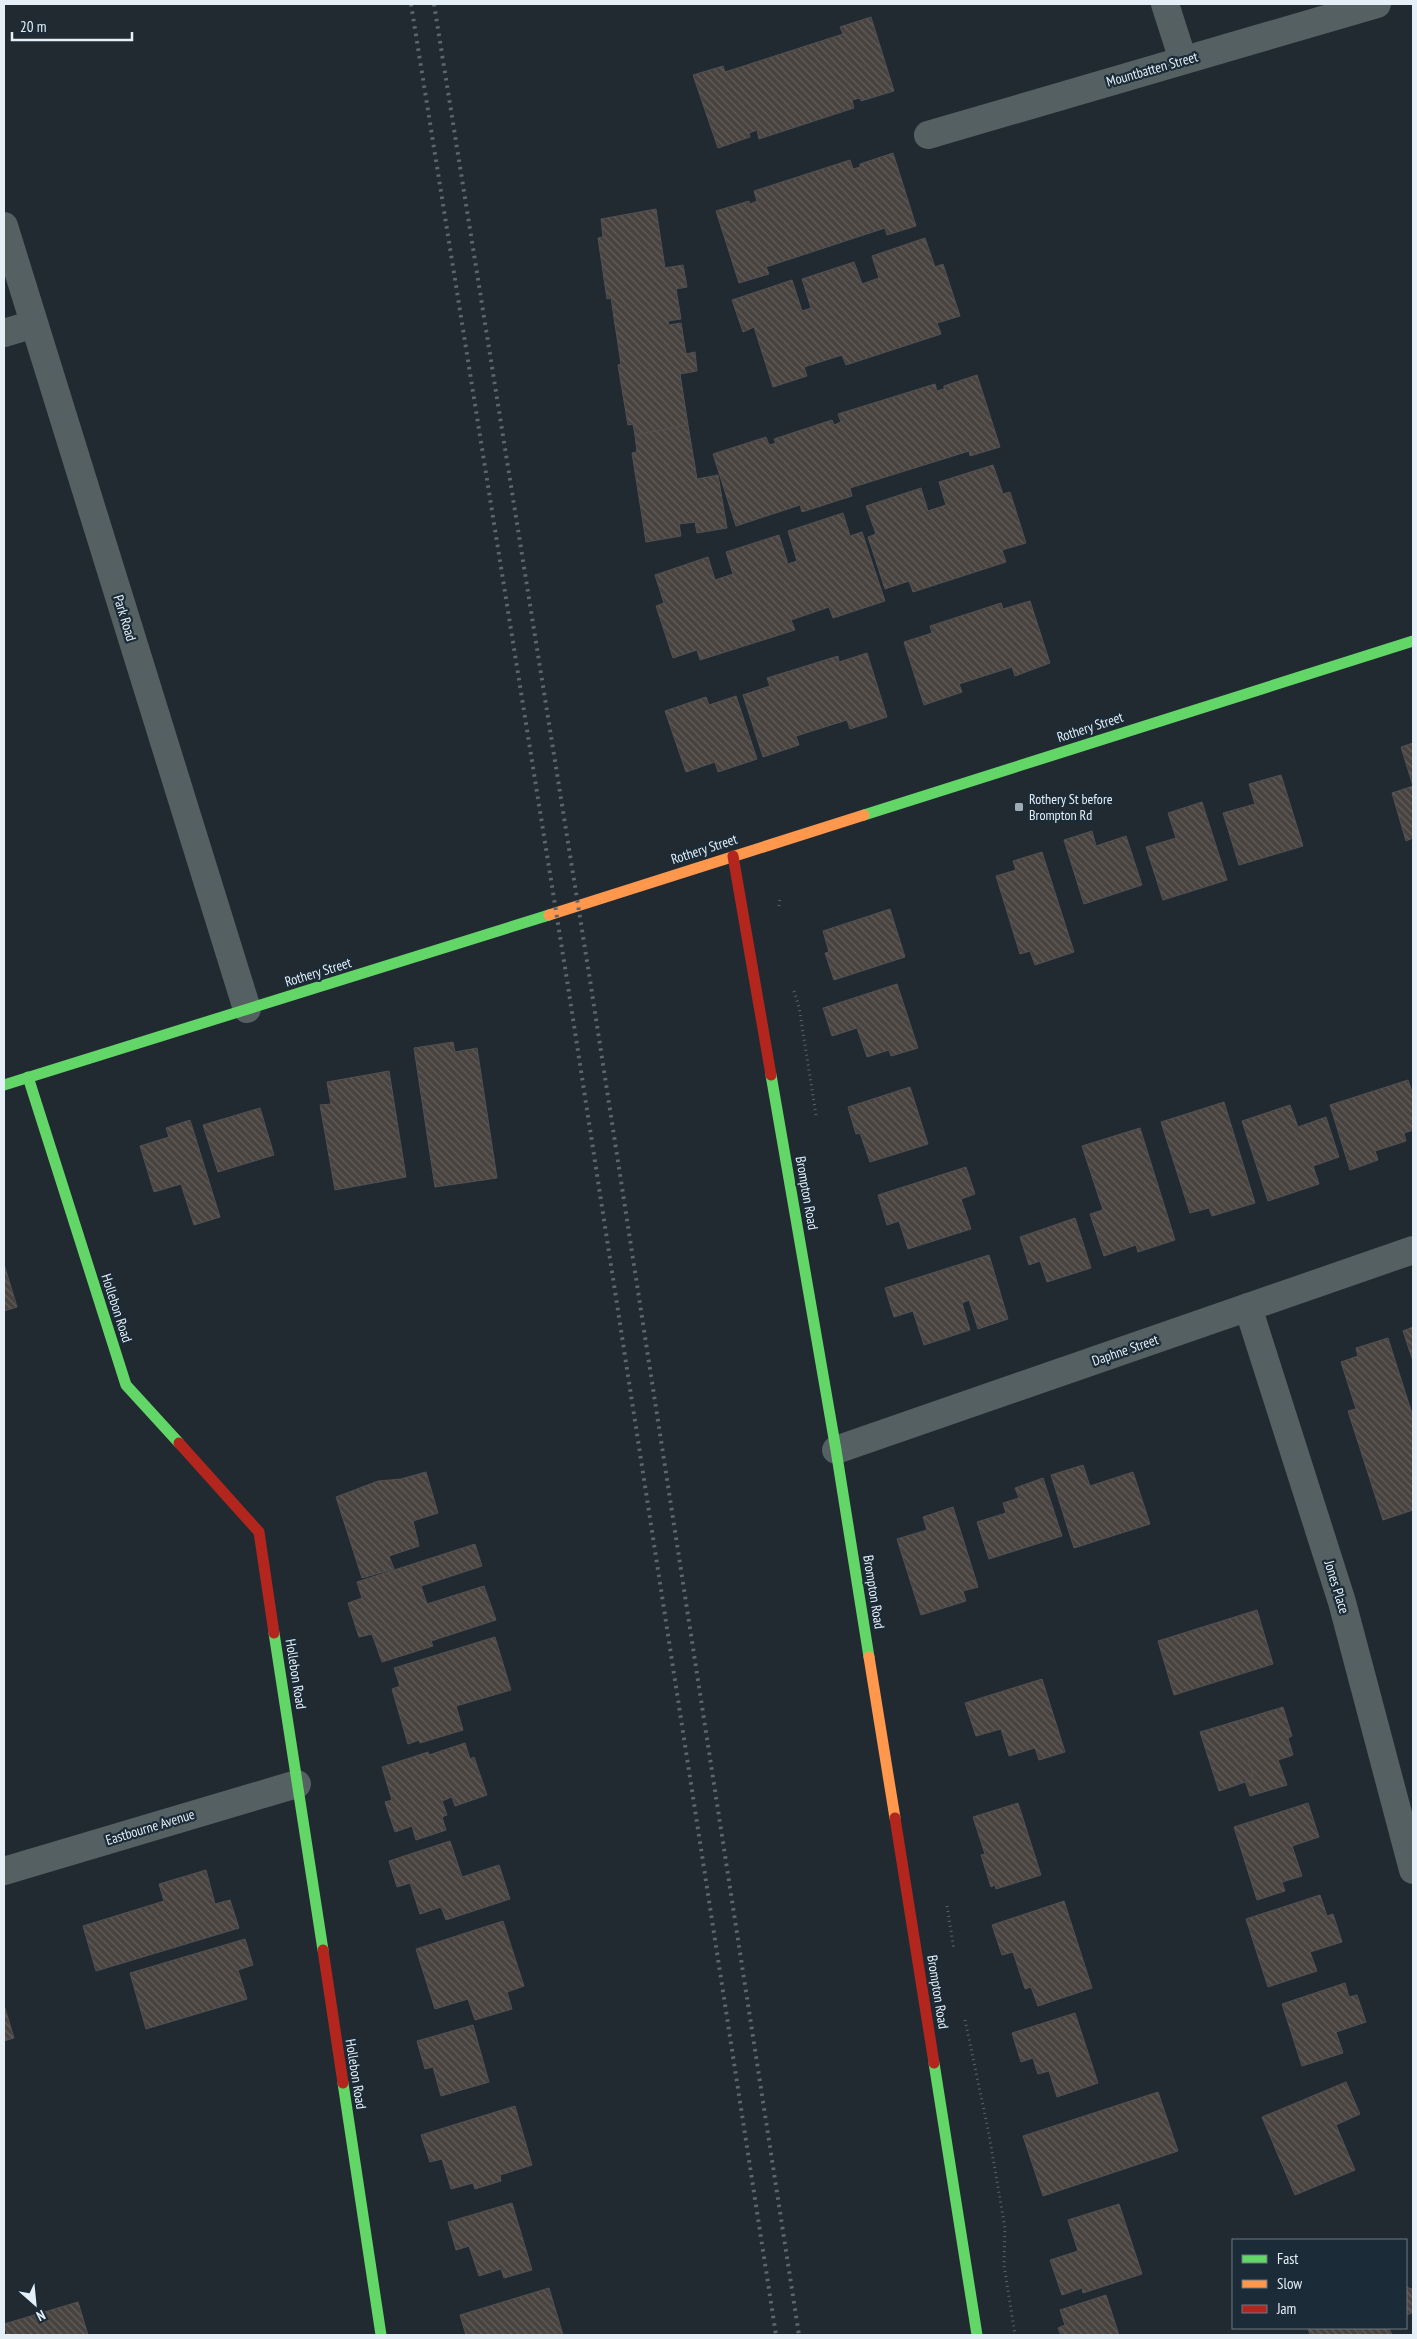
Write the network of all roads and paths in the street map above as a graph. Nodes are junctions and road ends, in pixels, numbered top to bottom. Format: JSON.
{"nodes":[{"id":1,"x":1165,"y":4,"type":"edge"},
{"id":2,"x":1377,"y":4,"type":"edge"},
{"id":3,"x":1184,"y":60,"type":"junction"},
{"id":4,"x":928,"y":135,"type":"dead end"},
{"id":5,"x":4,"y":226,"type":"edge"},
{"id":6,"x":34,"y":324,"type":"junction"},
{"id":7,"x":4,"y":333,"type":"edge"},
{"id":8,"x":1413,"y":641,"type":"edge"},
{"id":9,"x":733,"y":856,"type":"junction"},
{"id":10,"x":247,"y":1009,"type":"junction"},
{"id":11,"x":28,"y":1077,"type":"junction"},
{"id":12,"x":4,"y":1085,"type":"edge"},
{"id":13,"x":1413,"y":1250,"type":"edge"},
{"id":14,"x":1248,"y":1307,"type":"junction"},
{"id":15,"x":836,"y":1450,"type":"junction"},
{"id":16,"x":297,"y":1784,"type":"junction"},
{"id":17,"x":1413,"y":1870,"type":"edge"},
{"id":18,"x":4,"y":1871,"type":"edge"},
{"id":19,"x":946,"y":1903,"type":"dead end"},
{"id":20,"x":954,"y":1951,"type":"dead end"},
{"id":21,"x":964,"y":2016,"type":"dead end"},
{"id":22,"x":381,"y":2335,"type":"edge"},
{"id":23,"x":978,"y":2335,"type":"edge"},
{"id":24,"x":1016,"y":2335,"type":"edge"}],
"edges":[{"from":1,"to":3,"type":"street"},
{"from":2,"to":3,"type":"street","name":"Mountbatten Street"},
{"from":3,"to":4,"type":"street","name":"Mountbatten Street"},
{"from":5,"to":6,"type":"street","name":"Park Road"},
{"from":6,"to":7,"type":"street"},
{"from":6,"to":10,"type":"street","name":"Park Road"},
{"from":8,"to":9,"type":"street","name":"Rothery Street"},
{"from":9,"to":10,"type":"street","name":"Rothery Street"},
{"from":9,"to":15,"type":"street","name":"Brompton Road"},
{"from":10,"to":11,"type":"street","name":"Rothery Street"},
{"from":11,"to":12,"type":"street","name":"Rothery Street"},
{"from":11,"to":16,"type":"street","name":"Hollebon Road"},
{"from":13,"to":14,"type":"street","name":"Daphne Street"},
{"from":14,"to":15,"type":"street","name":"Daphne Street"},
{"from":14,"to":17,"type":"street","name":"Jones Place"},
{"from":15,"to":23,"type":"street","name":"Brompton Road"},
{"from":16,"to":18,"type":"street","name":"Eastbourne Avenue"},
{"from":16,"to":22,"type":"street","name":"Hollebon Road"},
{"from":19,"to":20,"type":"path"},
{"from":21,"to":24,"type":"path"}]}
